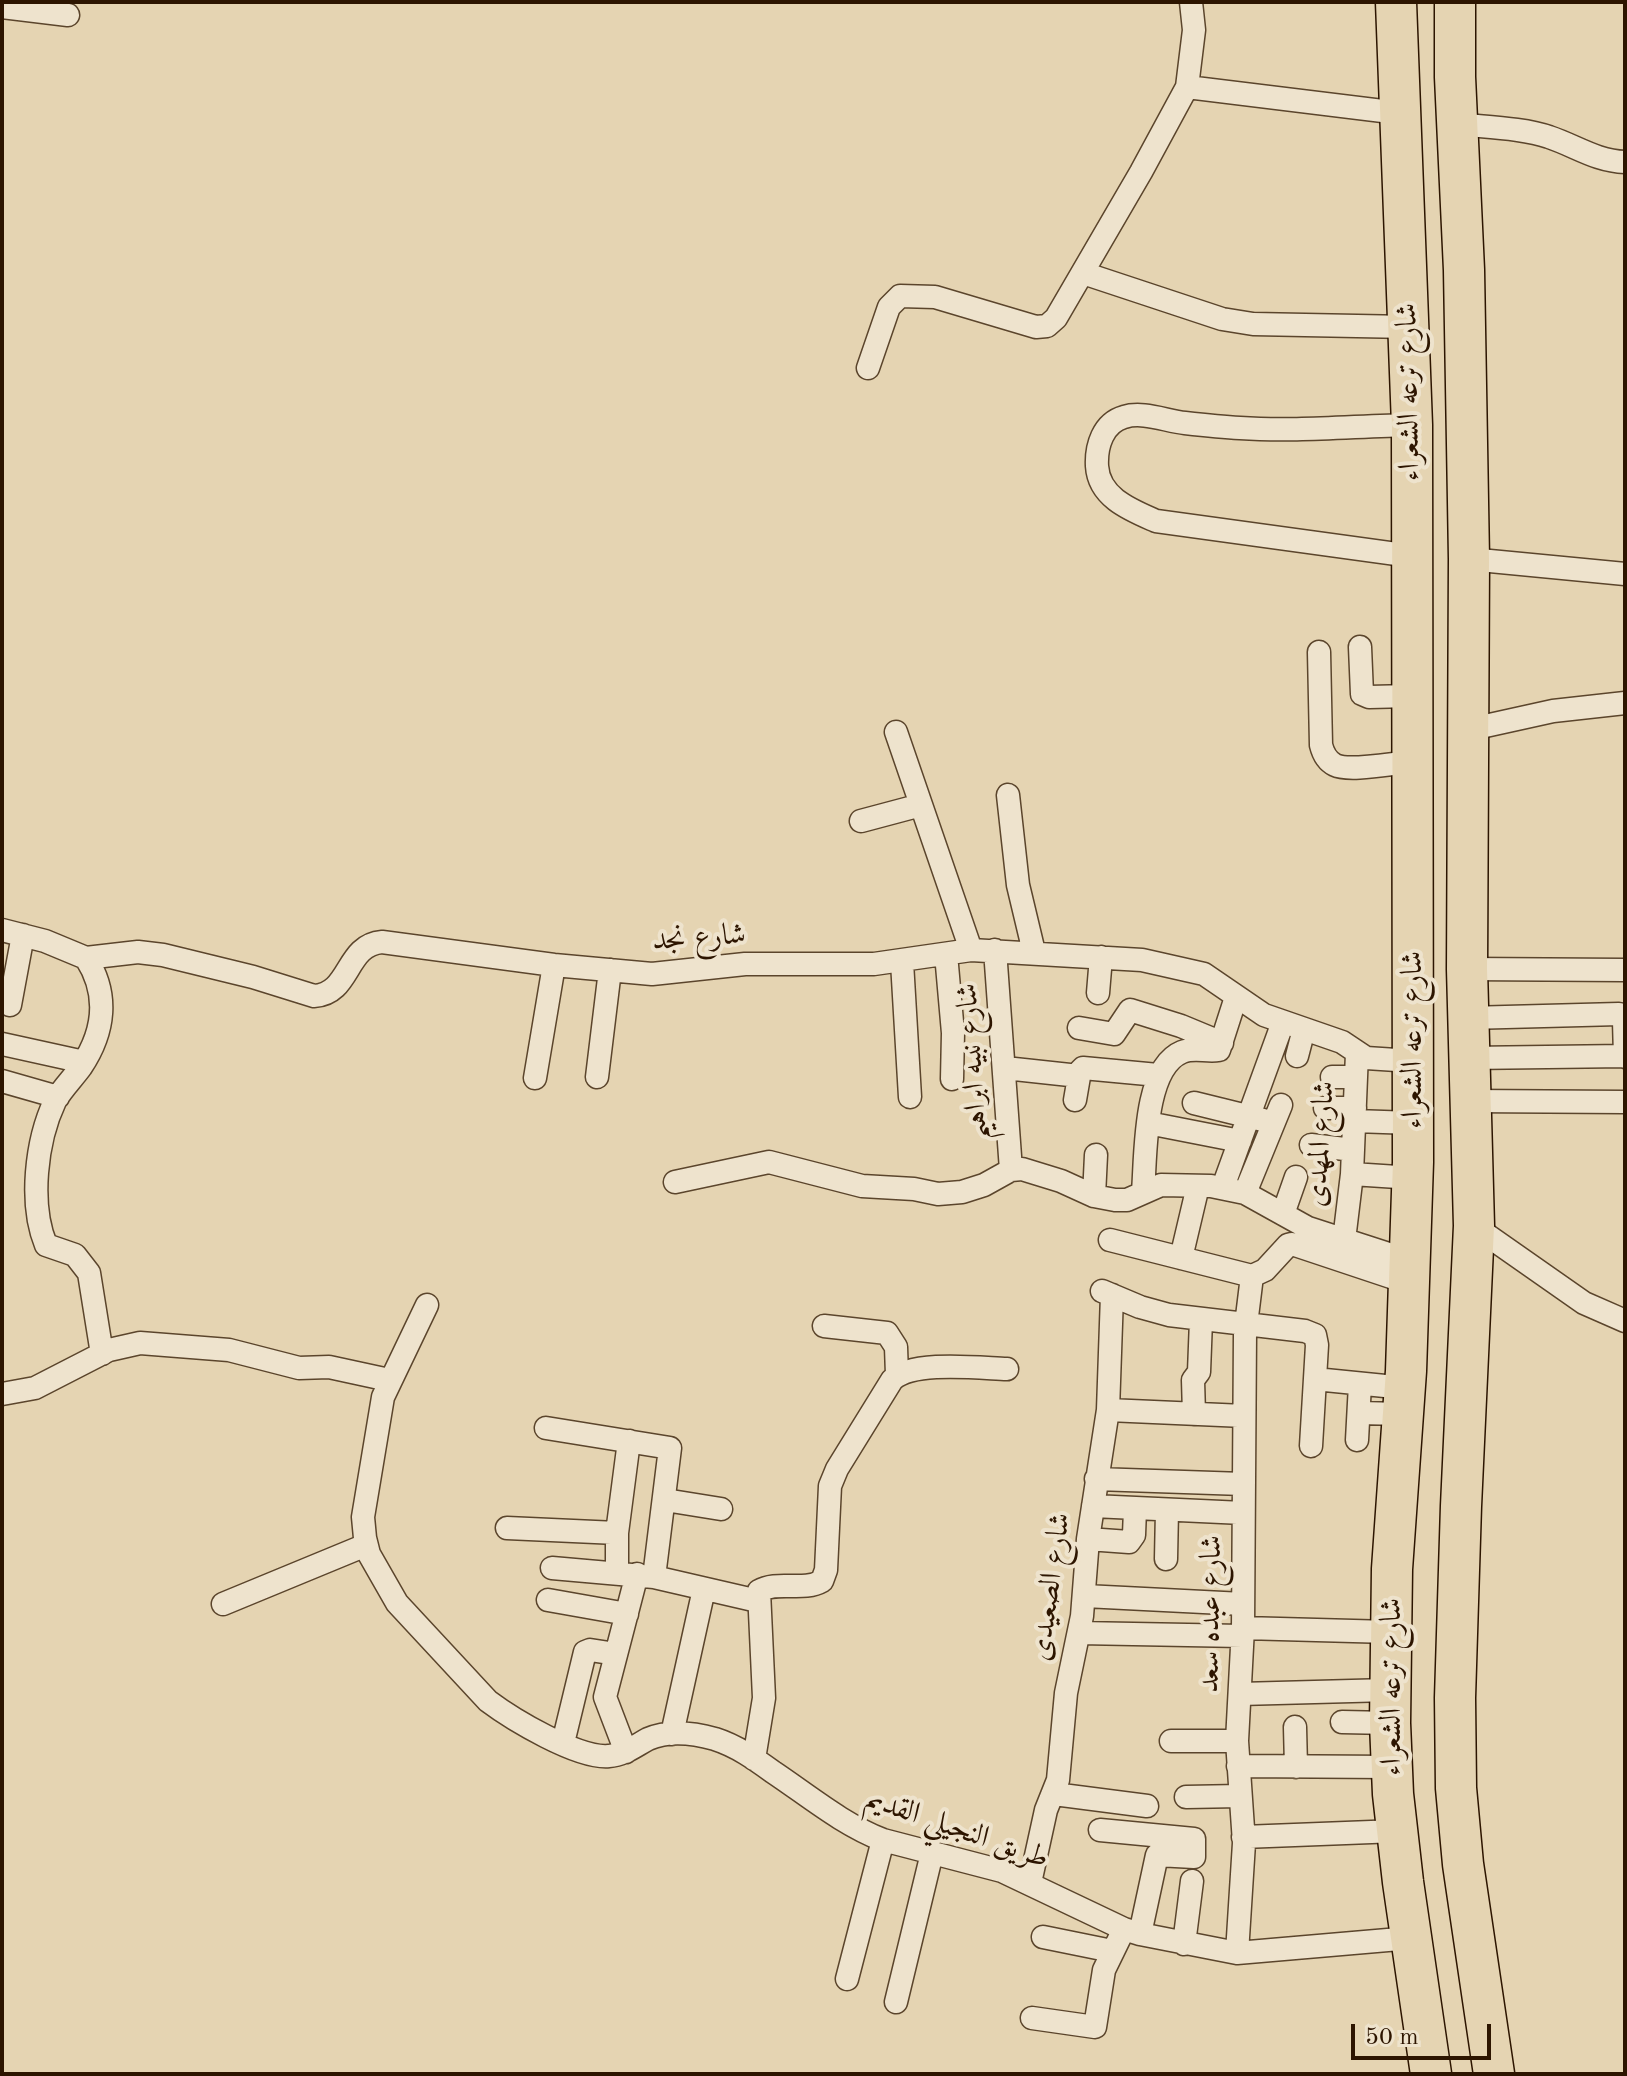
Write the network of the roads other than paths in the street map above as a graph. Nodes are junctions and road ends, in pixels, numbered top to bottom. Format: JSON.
{"nodes":[{"id":1,"x":1191,"y":2,"type":"edge"},
{"id":2,"x":1396,"y":2,"type":"edge"},
{"id":3,"x":1455,"y":2,"type":"edge"},
{"id":4,"x":2,"y":7,"type":"edge"},
{"id":5,"x":68,"y":15,"type":"dead end"},
{"id":6,"x":1187,"y":87,"type":"junction"},
{"id":7,"x":1399,"y":113,"type":"junction"},
{"id":8,"x":1457,"y":124,"type":"junction"},
{"id":9,"x":1625,"y":162,"type":"edge"},
{"id":10,"x":1083,"y":273,"type":"junction"},
{"id":11,"x":1409,"y":327,"type":"junction"},
{"id":12,"x":868,"y":368,"type":"dead end"},
{"id":13,"x":1412,"y":425,"type":"junction"},
{"id":14,"x":1411,"y":556,"type":"junction"},
{"id":15,"x":1469,"y":559,"type":"junction"},
{"id":16,"x":1625,"y":574,"type":"edge"},
{"id":17,"x":1360,"y":647,"type":"dead end"},
{"id":18,"x":1319,"y":652,"type":"dead end"},
{"id":19,"x":1411,"y":696,"type":"junction"},
{"id":20,"x":1625,"y":703,"type":"edge"},
{"id":21,"x":1467,"y":715,"type":"junction"},
{"id":22,"x":896,"y":732,"type":"dead end"},
{"id":23,"x":1412,"y":769,"type":"junction"},
{"id":24,"x":1467,"y":769,"type":"junction"},
{"id":25,"x":1008,"y":795,"type":"dead end"},
{"id":26,"x":921,"y":805,"type":"junction"},
{"id":27,"x":861,"y":821,"type":"dead end"},
{"id":28,"x":12,"y":933,"type":"edge"},
{"id":29,"x":971,"y":950,"type":"junction"},
{"id":30,"x":995,"y":950,"type":"junction"},
{"id":31,"x":1034,"y":952,"type":"junction"},
{"id":32,"x":946,"y":954,"type":"junction"},
{"id":33,"x":1101,"y":957,"type":"junction"},
{"id":34,"x":86,"y":958,"type":"junction"},
{"id":35,"x":902,"y":962,"type":"junction"},
{"id":36,"x":554,"y":965,"type":"junction"},
{"id":37,"x":1467,"y":969,"type":"junction"},
{"id":38,"x":610,"y":970,"type":"junction"},
{"id":39,"x":1625,"y":970,"type":"edge"},
{"id":40,"x":1098,"y":993,"type":"dead end"},
{"id":41,"x":1236,"y":997,"type":"junction"},
{"id":42,"x":10,"y":1005,"type":"dead end"},
{"id":43,"x":1468,"y":1018,"type":"junction"},
{"id":44,"x":1294,"y":1025,"type":"junction"},
{"id":45,"x":1079,"y":1028,"type":"dead end"},
{"id":46,"x":1222,"y":1043,"type":"junction"},
{"id":47,"x":2,"y":1044,"type":"edge"},
{"id":48,"x":1357,"y":1053,"type":"junction"},
{"id":49,"x":1297,"y":1056,"type":"dead end"},
{"id":50,"x":1625,"y":1056,"type":"edge"},
{"id":51,"x":1469,"y":1058,"type":"junction"},
{"id":52,"x":1412,"y":1061,"type":"junction"},
{"id":53,"x":84,"y":1062,"type":"junction"},
{"id":54,"x":1005,"y":1068,"type":"junction"},
{"id":55,"x":1158,"y":1075,"type":"junction"},
{"id":56,"x":1079,"y":1076,"type":"junction"},
{"id":57,"x":597,"y":1077,"type":"dead end"},
{"id":58,"x":1332,"y":1077,"type":"dead end"},
{"id":59,"x":1356,"y":1077,"type":"junction"},
{"id":60,"x":535,"y":1078,"type":"dead end"},
{"id":61,"x":952,"y":1079,"type":"dead end"},
{"id":62,"x":2,"y":1081,"type":"edge"},
{"id":63,"x":58,"y":1097,"type":"junction"},
{"id":64,"x":910,"y":1097,"type":"dead end"},
{"id":65,"x":1075,"y":1100,"type":"dead end"},
{"id":66,"x":1470,"y":1101,"type":"junction"},
{"id":67,"x":1222,"y":1102,"type":"junction"},
{"id":68,"x":1625,"y":1102,"type":"edge"},
{"id":69,"x":1194,"y":1103,"type":"dead end"},
{"id":70,"x":1325,"y":1108,"type":"dead end"},
{"id":71,"x":1355,"y":1114,"type":"junction"},
{"id":72,"x":1249,"y":1116,"type":"junction"},
{"id":73,"x":1148,"y":1123,"type":"junction"},
{"id":74,"x":1413,"y":1123,"type":"junction"},
{"id":75,"x":1213,"y":1136,"type":"junction"},
{"id":76,"x":1240,"y":1141,"type":"junction"},
{"id":77,"x":1311,"y":1145,"type":"dead end"},
{"id":78,"x":1353,"y":1150,"type":"junction"},
{"id":79,"x":1096,"y":1155,"type":"dead end"},
{"id":80,"x":1011,"y":1170,"type":"junction"},
{"id":81,"x":1352,"y":1174,"type":"junction"},
{"id":82,"x":1296,"y":1177,"type":"dead end"},
{"id":83,"x":1413,"y":1178,"type":"junction"},
{"id":84,"x":675,"y":1182,"type":"dead end"},
{"id":85,"x":1198,"y":1186,"type":"junction"},
{"id":86,"x":1234,"y":1190,"type":"junction"},
{"id":87,"x":1143,"y":1192,"type":"junction"},
{"id":88,"x":1094,"y":1196,"type":"junction"},
{"id":89,"x":1283,"y":1214,"type":"junction"},
{"id":90,"x":1474,"y":1226,"type":"junction"},
{"id":91,"x":1110,"y":1240,"type":"dead end"},
{"id":92,"x":1344,"y":1240,"type":"junction"},
{"id":93,"x":1181,"y":1258,"type":"junction"},
{"id":94,"x":1410,"y":1272,"type":"junction"},
{"id":95,"x":1252,"y":1276,"type":"junction"},
{"id":96,"x":427,"y":1305,"type":"dead end"},
{"id":97,"x":1201,"y":1320,"type":"junction"},
{"id":98,"x":1625,"y":1321,"type":"edge"},
{"id":99,"x":1247,"y":1325,"type":"junction"},
{"id":100,"x":824,"y":1326,"type":"dead end"},
{"id":101,"x":102,"y":1354,"type":"junction"},
{"id":102,"x":1007,"y":1369,"type":"dead end"},
{"id":103,"x":897,"y":1375,"type":"junction"},
{"id":104,"x":1315,"y":1379,"type":"junction"},
{"id":105,"x":389,"y":1380,"type":"junction"},
{"id":106,"x":1360,"y":1384,"type":"junction"},
{"id":107,"x":2,"y":1394,"type":"edge"},
{"id":108,"x":1108,"y":1410,"type":"junction"},
{"id":109,"x":1359,"y":1413,"type":"junction"},
{"id":110,"x":1194,"y":1414,"type":"junction"},
{"id":111,"x":1244,"y":1416,"type":"junction"},
{"id":112,"x":546,"y":1428,"type":"dead end"},
{"id":113,"x":1382,"y":1429,"type":"junction"},
{"id":114,"x":629,"y":1441,"type":"junction"},
{"id":115,"x":1311,"y":1446,"type":"dead end"},
{"id":116,"x":1096,"y":1479,"type":"junction"},
{"id":117,"x":1243,"y":1484,"type":"junction"},
{"id":118,"x":665,"y":1500,"type":"junction"},
{"id":119,"x":1093,"y":1506,"type":"junction"},
{"id":120,"x":721,"y":1509,"type":"dead end"},
{"id":121,"x":1135,"y":1509,"type":"junction"},
{"id":122,"x":1167,"y":1510,"type":"junction"},
{"id":123,"x":1243,"y":1513,"type":"junction"},
{"id":124,"x":507,"y":1528,"type":"dead end"},
{"id":125,"x":617,"y":1533,"type":"junction"},
{"id":126,"x":1088,"y":1539,"type":"junction"},
{"id":127,"x":366,"y":1545,"type":"junction"},
{"id":128,"x":1166,"y":1559,"type":"dead end"},
{"id":129,"x":552,"y":1568,"type":"dead end"},
{"id":130,"x":636,"y":1575,"type":"junction"},
{"id":131,"x":704,"y":1589,"type":"junction"},
{"id":132,"x":1085,"y":1596,"type":"junction"},
{"id":133,"x":548,"y":1600,"type":"dead end"},
{"id":134,"x":758,"y":1601,"type":"junction"},
{"id":135,"x":223,"y":1604,"type":"dead end"},
{"id":136,"x":1243,"y":1604,"type":"junction"},
{"id":137,"x":627,"y":1614,"type":"junction"},
{"id":138,"x":1242,"y":1632,"type":"junction"},
{"id":139,"x":1390,"y":1632,"type":"junction"},
{"id":140,"x":1079,"y":1633,"type":"junction"},
{"id":141,"x":616,"y":1654,"type":"junction"},
{"id":142,"x":1240,"y":1694,"type":"junction"},
{"id":143,"x":1390,"y":1706,"type":"junction"},
{"id":144,"x":1342,"y":1722,"type":"dead end"},
{"id":145,"x":1295,"y":1727,"type":"dead end"},
{"id":146,"x":672,"y":1734,"type":"junction"},
{"id":147,"x":1171,"y":1741,"type":"dead end"},
{"id":148,"x":1237,"y":1741,"type":"junction"},
{"id":149,"x":563,"y":1743,"type":"junction"},
{"id":150,"x":626,"y":1752,"type":"junction"},
{"id":151,"x":754,"y":1759,"type":"junction"},
{"id":152,"x":1238,"y":1766,"type":"junction"},
{"id":153,"x":1296,"y":1767,"type":"junction"},
{"id":154,"x":1456,"y":1788,"type":"junction"},
{"id":155,"x":1054,"y":1794,"type":"junction"},
{"id":156,"x":1240,"y":1796,"type":"junction"},
{"id":157,"x":1186,"y":1797,"type":"dead end"},
{"id":158,"x":1394,"y":1797,"type":"junction"},
{"id":159,"x":1147,"y":1806,"type":"dead end"},
{"id":160,"x":1100,"y":1830,"type":"dead end"},
{"id":161,"x":1243,"y":1837,"type":"junction"},
{"id":162,"x":883,"y":1840,"type":"junction"},
{"id":163,"x":932,"y":1853,"type":"junction"},
{"id":164,"x":1463,"y":1864,"type":"junction"},
{"id":165,"x":1192,"y":1881,"type":"dead end"},
{"id":166,"x":1403,"y":1882,"type":"junction"},
{"id":167,"x":1030,"y":1883,"type":"junction"},
{"id":168,"x":1132,"y":1931,"type":"junction"},
{"id":169,"x":1043,"y":1937,"type":"dead end"},
{"id":170,"x":1411,"y":1938,"type":"junction"},
{"id":171,"x":1184,"y":1944,"type":"junction"},
{"id":172,"x":1112,"y":1951,"type":"junction"},
{"id":173,"x":1237,"y":1953,"type":"junction"},
{"id":174,"x":847,"y":1979,"type":"dead end"},
{"id":175,"x":896,"y":2002,"type":"dead end"},
{"id":176,"x":1032,"y":2018,"type":"dead end"},
{"id":177,"x":1431,"y":2074,"type":"edge"},
{"id":178,"x":1494,"y":2074,"type":"edge"}],
"edges":[{"from":1,"to":6,"type":"street"},
{"from":2,"to":7,"type":"highway","name":"شارع ترعه الشعراء"},
{"from":3,"to":8,"type":"highway","name":"شارع ترعه الشعراء"},
{"from":4,"to":5,"type":"street"},
{"from":6,"to":7,"type":"street"},
{"from":6,"to":10,"type":"street"},
{"from":7,"to":11,"type":"highway","name":"شارع ترعه الشعراء"},
{"from":8,"to":9,"type":"street"},
{"from":8,"to":15,"type":"highway","name":"شارع ترعه الشعراء"},
{"from":10,"to":11,"type":"street"},
{"from":10,"to":12,"type":"street"},
{"from":11,"to":13,"type":"highway","name":"شارع ترعه الشعراء"},
{"from":13,"to":14,"type":"highway","name":"شارع ترعه الشعراء"},
{"from":13,"to":14,"type":"street"},
{"from":14,"to":19,"type":"highway","name":"شارع ترعه الشعراء"},
{"from":15,"to":16,"type":"street"},
{"from":15,"to":21,"type":"highway","name":"شارع ترعه الشعراء"},
{"from":17,"to":19,"type":"street"},
{"from":18,"to":23,"type":"street"},
{"from":19,"to":21,"type":"highway"},
{"from":19,"to":23,"type":"highway","name":"شارع ترعه الشعراء"},
{"from":20,"to":21,"type":"street"},
{"from":21,"to":24,"type":"highway","name":"شارع ترعه الشعراء"},
{"from":22,"to":26,"type":"street"},
{"from":23,"to":24,"type":"highway"},
{"from":23,"to":52,"type":"highway","name":"شارع ترعه الشعراء"},
{"from":24,"to":37,"type":"highway","name":"شارع ترعه الشعراء"},
{"from":25,"to":31,"type":"street"},
{"from":26,"to":27,"type":"street"},
{"from":26,"to":29,"type":"street"},
{"from":28,"to":34,"type":"street","name":"شارع نجد"},
{"from":28,"to":42,"type":"street"},
{"from":29,"to":30,"type":"street","name":"شارع نجد"},
{"from":29,"to":32,"type":"street","name":"شارع نجد"},
{"from":30,"to":31,"type":"street","name":"شارع نجد"},
{"from":30,"to":54,"type":"street","name":"شارع نبيه ابراهيم"},
{"from":31,"to":33,"type":"street","name":"شارع نجد"},
{"from":32,"to":35,"type":"street","name":"شارع نجد"},
{"from":32,"to":61,"type":"street"},
{"from":33,"to":40,"type":"street"},
{"from":33,"to":41,"type":"street","name":"شارع نجد"},
{"from":34,"to":36,"type":"street","name":"شارع نجد"},
{"from":34,"to":53,"type":"street"},
{"from":35,"to":38,"type":"street","name":"شارع نجد"},
{"from":35,"to":64,"type":"street"},
{"from":36,"to":38,"type":"street","name":"شارع نجد"},
{"from":36,"to":60,"type":"street"},
{"from":37,"to":39,"type":"street"},
{"from":37,"to":43,"type":"highway","name":"شارع ترعه الشعراء"},
{"from":38,"to":57,"type":"street"},
{"from":41,"to":44,"type":"street","name":"شارع نجد"},
{"from":41,"to":46,"type":"street"},
{"from":43,"to":50,"type":"street"},
{"from":43,"to":51,"type":"highway","name":"شارع ترعه الشعراء"},
{"from":44,"to":48,"type":"street","name":"شارع نجد"},
{"from":44,"to":49,"type":"street"},
{"from":44,"to":72,"type":"street"},
{"from":45,"to":46,"type":"street"},
{"from":46,"to":55,"type":"street"},
{"from":47,"to":53,"type":"street"},
{"from":48,"to":52,"type":"street","name":"شارع نجد"},
{"from":48,"to":59,"type":"street","name":"شارع المهدى"},
{"from":50,"to":51,"type":"street"},
{"from":51,"to":66,"type":"highway","name":"شارع ترعه الشعراء"},
{"from":52,"to":74,"type":"highway","name":"شارع ترعه الشعراء"},
{"from":53,"to":63,"type":"street"},
{"from":54,"to":56,"type":"street"},
{"from":54,"to":80,"type":"street","name":"شارع نبيه ابراهيم"},
{"from":55,"to":56,"type":"street"},
{"from":55,"to":73,"type":"street"},
{"from":56,"to":65,"type":"street"},
{"from":58,"to":59,"type":"street"},
{"from":59,"to":71,"type":"street","name":"شارع المهدى"},
{"from":62,"to":63,"type":"street"},
{"from":63,"to":101,"type":"street"},
{"from":66,"to":68,"type":"street"},
{"from":66,"to":90,"type":"highway","name":"شارع ترعه الشعراء"},
{"from":67,"to":69,"type":"street"},
{"from":67,"to":72,"type":"street"},
{"from":67,"to":75,"type":"street"},
{"from":70,"to":71,"type":"street"},
{"from":71,"to":74,"type":"street"},
{"from":71,"to":78,"type":"street","name":"شارع المهدى"},
{"from":72,"to":76,"type":"street"},
{"from":72,"to":86,"type":"street"},
{"from":73,"to":75,"type":"street"},
{"from":73,"to":87,"type":"street"},
{"from":74,"to":83,"type":"highway","name":"شارع ترعه الشعراء"},
{"from":75,"to":76,"type":"street"},
{"from":76,"to":86,"type":"street"},
{"from":77,"to":78,"type":"street"},
{"from":78,"to":81,"type":"street","name":"شارع المهدى"},
{"from":79,"to":88,"type":"street"},
{"from":80,"to":84,"type":"street"},
{"from":80,"to":88,"type":"street"},
{"from":81,"to":83,"type":"street"},
{"from":81,"to":92,"type":"street","name":"شارع المهدى"},
{"from":82,"to":89,"type":"street"},
{"from":83,"to":94,"type":"highway","name":"شارع ترعه الشعراء"},
{"from":85,"to":86,"type":"street"},
{"from":85,"to":87,"type":"street"},
{"from":85,"to":93,"type":"street"},
{"from":86,"to":89,"type":"street"},
{"from":87,"to":88,"type":"street"},
{"from":89,"to":92,"type":"street"},
{"from":90,"to":98,"type":"street"},
{"from":90,"to":154,"type":"highway","name":"شارع ترعه الشعراء"},
{"from":91,"to":93,"type":"street"},
{"from":92,"to":94,"type":"street"},
{"from":93,"to":95,"type":"street"},
{"from":94,"to":95,"type":"street"},
{"from":94,"to":113,"type":"highway","name":"شارع ترعه الشعراء"},
{"from":95,"to":99,"type":"street","name":"شارع عبده سعد"},
{"from":96,"to":105,"type":"street","name":"طريق النجيلي القديم"},
{"from":97,"to":99,"type":"street"},
{"from":97,"to":108,"type":"street","name":"شارع الصعيدى"},
{"from":97,"to":110,"type":"street"},
{"from":99,"to":104,"type":"street"},
{"from":99,"to":111,"type":"street","name":"شارع عبده سعد"},
{"from":100,"to":103,"type":"street"},
{"from":101,"to":105,"type":"street"},
{"from":101,"to":107,"type":"street"},
{"from":102,"to":103,"type":"street"},
{"from":103,"to":134,"type":"street"},
{"from":104,"to":106,"type":"street"},
{"from":104,"to":115,"type":"street"},
{"from":105,"to":127,"type":"street","name":"طريق النجيلي القديم"},
{"from":106,"to":109,"type":"street"},
{"from":106,"to":113,"type":"street"},
{"from":108,"to":110,"type":"street"},
{"from":108,"to":116,"type":"street","name":"شارع الصعيدى"},
{"from":109,"to":113,"type":"street"},
{"from":109,"to":113,"type":"street"},
{"from":110,"to":111,"type":"street"},
{"from":111,"to":117,"type":"street","name":"شارع عبده سعد"},
{"from":112,"to":114,"type":"street"},
{"from":113,"to":139,"type":"highway","name":"شارع ترعه الشعراء"},
{"from":114,"to":118,"type":"street"},
{"from":114,"to":125,"type":"street"},
{"from":116,"to":117,"type":"street"},
{"from":116,"to":119,"type":"street","name":"شارع الصعيدى"},
{"from":117,"to":123,"type":"street","name":"شارع عبده سعد"},
{"from":118,"to":120,"type":"street"},
{"from":118,"to":130,"type":"street"},
{"from":119,"to":121,"type":"street"},
{"from":119,"to":126,"type":"street","name":"شارع الصعيدى"},
{"from":121,"to":122,"type":"street"},
{"from":121,"to":126,"type":"street"},
{"from":122,"to":123,"type":"street"},
{"from":122,"to":128,"type":"street"},
{"from":123,"to":136,"type":"street","name":"شارع عبده سعد"},
{"from":124,"to":125,"type":"street"},
{"from":125,"to":130,"type":"street"},
{"from":126,"to":132,"type":"street","name":"شارع الصعيدى"},
{"from":127,"to":135,"type":"street"},
{"from":127,"to":149,"type":"street","name":"طريق النجيلي القديم"},
{"from":129,"to":130,"type":"street"},
{"from":130,"to":131,"type":"street"},
{"from":130,"to":137,"type":"street"},
{"from":131,"to":134,"type":"street"},
{"from":131,"to":146,"type":"street"},
{"from":132,"to":136,"type":"street"},
{"from":132,"to":140,"type":"street","name":"شارع الصعيدى"},
{"from":133,"to":137,"type":"street"},
{"from":134,"to":151,"type":"street"},
{"from":136,"to":138,"type":"street","name":"شارع عبده سعد"},
{"from":137,"to":141,"type":"street"},
{"from":138,"to":139,"type":"street"},
{"from":138,"to":140,"type":"street"},
{"from":138,"to":142,"type":"street","name":"شارع عبده سعد"},
{"from":139,"to":143,"type":"highway","name":"شارع ترعه الشعراء"},
{"from":140,"to":155,"type":"street","name":"شارع الصعيدى"},
{"from":141,"to":149,"type":"street"},
{"from":141,"to":150,"type":"street"},
{"from":142,"to":143,"type":"street"},
{"from":142,"to":148,"type":"street","name":"شارع عبده سعد"},
{"from":143,"to":144,"type":"street"},
{"from":143,"to":158,"type":"highway","name":"شارع ترعه الشعراء"},
{"from":145,"to":153,"type":"street"},
{"from":146,"to":150,"type":"street","name":"طريق النجيلي القديم"},
{"from":146,"to":151,"type":"street","name":"طريق النجيلي القديم"},
{"from":147,"to":148,"type":"street"},
{"from":148,"to":152,"type":"street","name":"شارع عبده سعد"},
{"from":149,"to":150,"type":"street","name":"طريق النجيلي القديم"},
{"from":151,"to":162,"type":"street","name":"طريق النجيلي القديم"},
{"from":152,"to":153,"type":"street"},
{"from":152,"to":156,"type":"street","name":"شارع عبده سعد"},
{"from":153,"to":158,"type":"street"},
{"from":154,"to":158,"type":"highway"},
{"from":154,"to":164,"type":"highway","name":"شارع ترعه الشعراء"},
{"from":155,"to":159,"type":"street"},
{"from":155,"to":167,"type":"street","name":"شارع الصعيدى"},
{"from":156,"to":157,"type":"street"},
{"from":156,"to":161,"type":"street","name":"شارع عبده سعد"},
{"from":158,"to":161,"type":"street"},
{"from":158,"to":166,"type":"highway","name":"شارع ترعه الشعراء"},
{"from":160,"to":168,"type":"street"},
{"from":161,"to":173,"type":"street","name":"شارع عبده سعد"},
{"from":162,"to":163,"type":"street","name":"طريق النجيلي القديم"},
{"from":162,"to":174,"type":"street"},
{"from":163,"to":167,"type":"street","name":"طريق النجيلي القديم"},
{"from":163,"to":175,"type":"street"},
{"from":164,"to":166,"type":"highway"},
{"from":164,"to":178,"type":"highway","name":"شارع ترعه الشعراء"},
{"from":165,"to":171,"type":"street"},
{"from":166,"to":170,"type":"highway","name":"شارع ترعه الشعراء"},
{"from":167,"to":168,"type":"street","name":"طريق النجيلي القديم"},
{"from":168,"to":171,"type":"street","name":"طريق النجيلي القديم"},
{"from":168,"to":172,"type":"street"},
{"from":169,"to":172,"type":"street"},
{"from":170,"to":173,"type":"street","name":"طريق النجيلي القديم"},
{"from":170,"to":177,"type":"highway","name":"شارع ترعه الشعراء"},
{"from":171,"to":173,"type":"street","name":"طريق النجيلي القديم"},
{"from":172,"to":176,"type":"street"}]}
